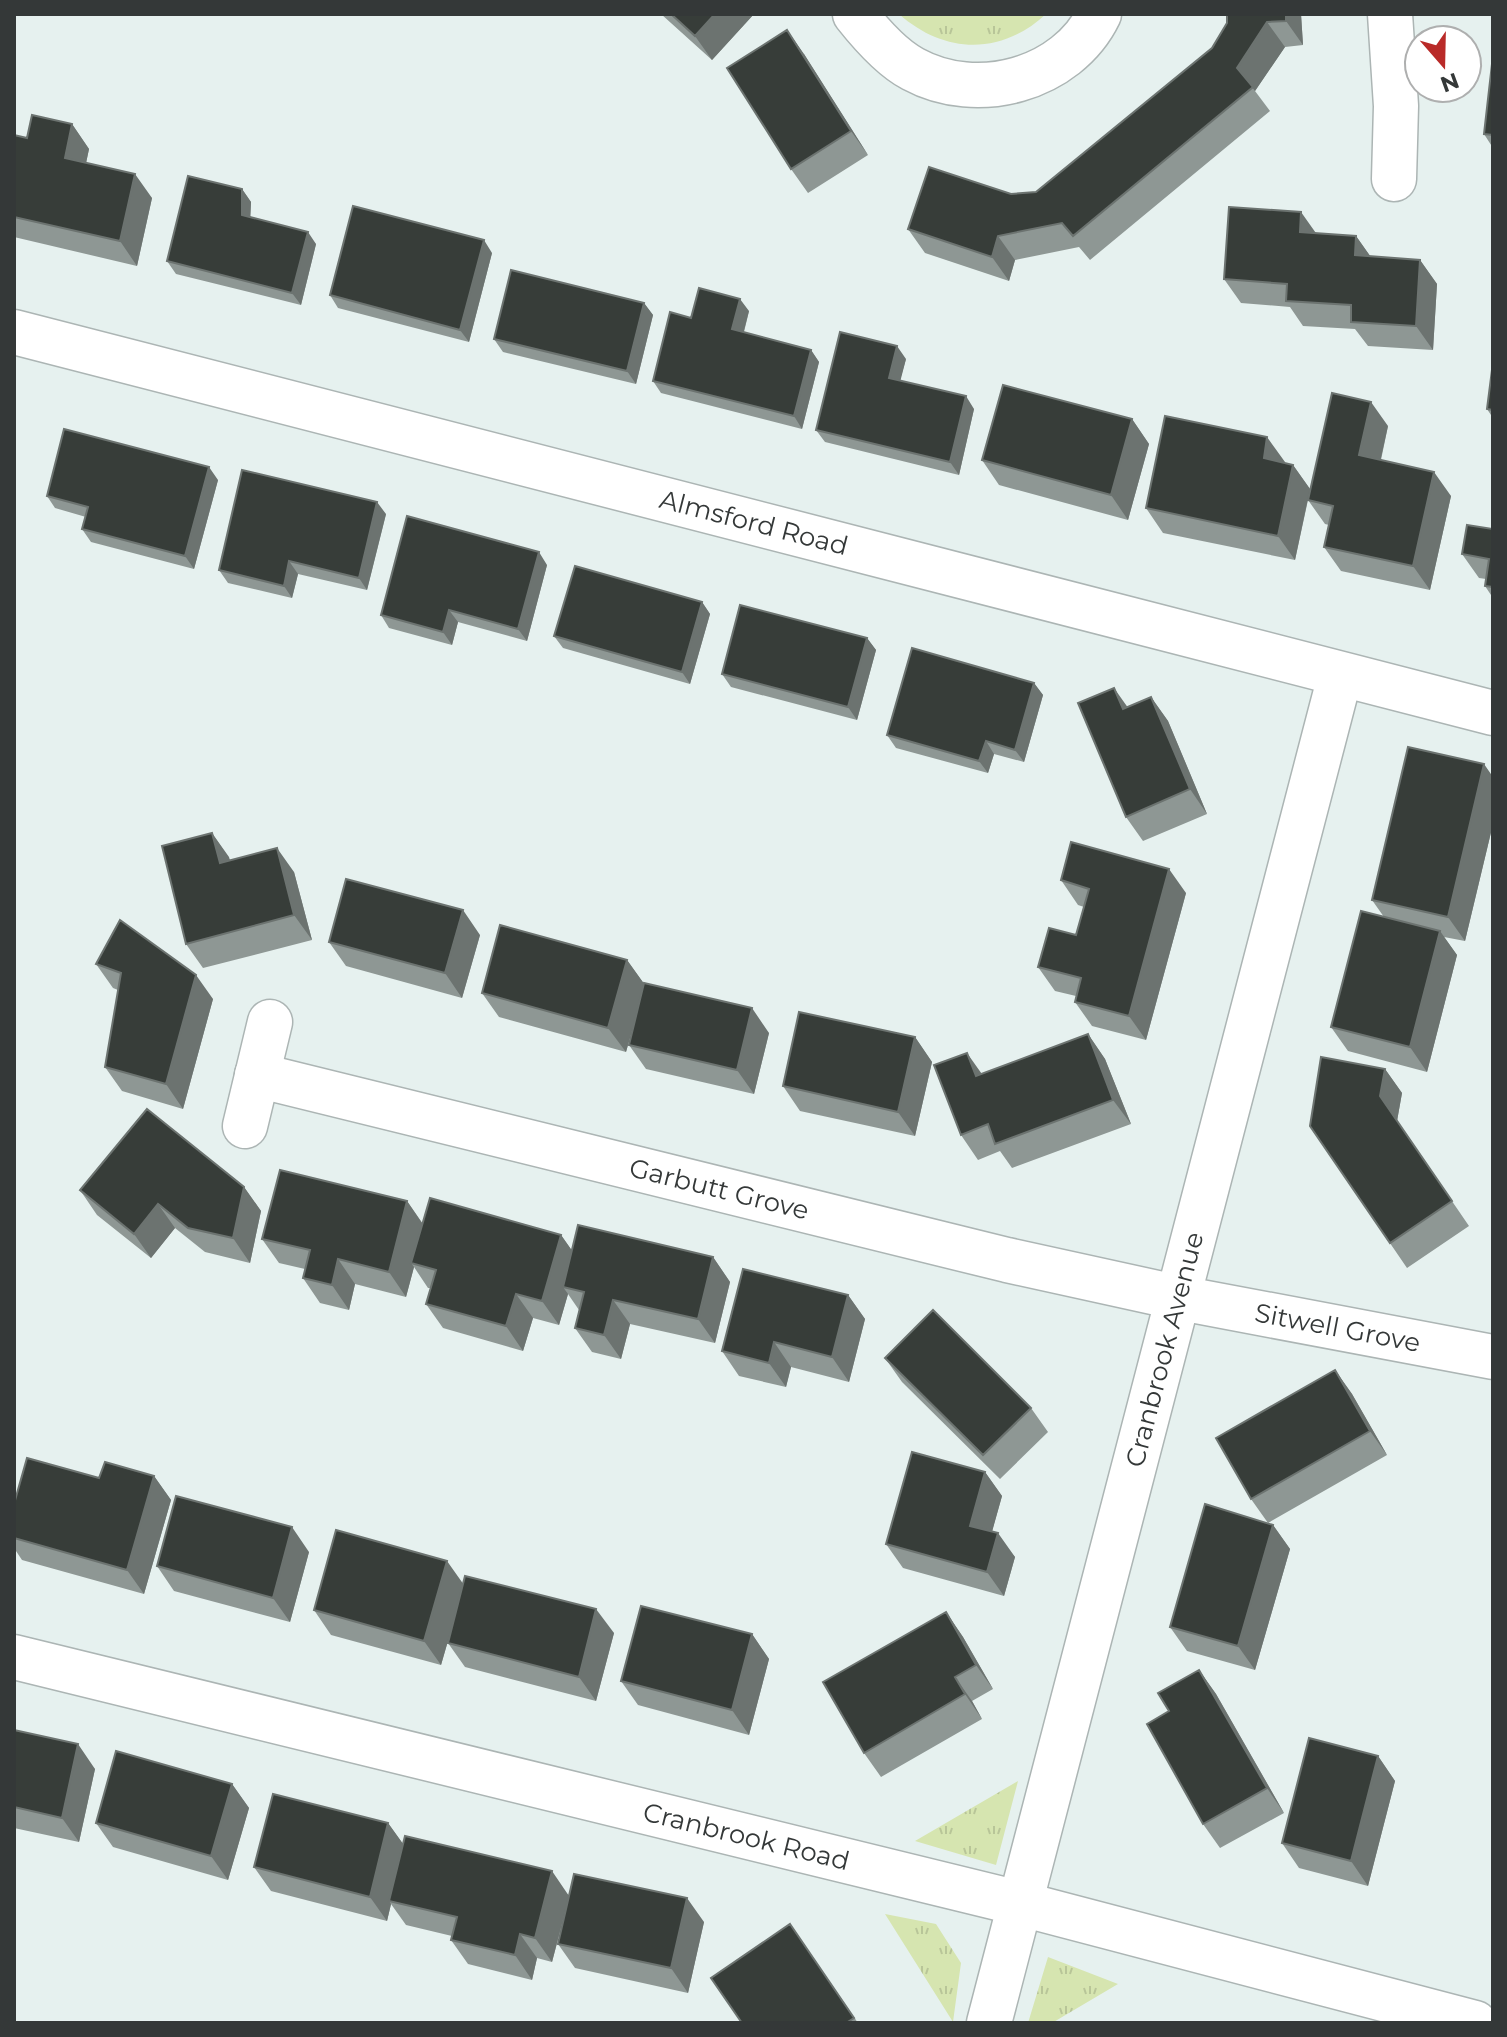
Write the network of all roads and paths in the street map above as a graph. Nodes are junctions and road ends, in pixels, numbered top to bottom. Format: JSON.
{"nodes":[{"id":1,"x":855,"y":14,"type":"edge"},
{"id":2,"x":1099,"y":14,"type":"edge"},
{"id":3,"x":1390,"y":14,"type":"edge"},
{"id":4,"x":1394,"y":179,"type":"dead end"},
{"id":5,"x":14,"y":332,"type":"edge"},
{"id":6,"x":1340,"y":676,"type":"junction"},
{"id":7,"x":1493,"y":713,"type":"edge"},
{"id":8,"x":270,"y":1022,"type":"dead end"},
{"id":9,"x":257,"y":1075,"type":"junction"},
{"id":10,"x":245,"y":1126,"type":"dead end"},
{"id":11,"x":1180,"y":1298,"type":"junction"},
{"id":12,"x":1493,"y":1357,"type":"edge"},
{"id":13,"x":14,"y":1657,"type":"edge"},
{"id":14,"x":1018,"y":1903,"type":"junction"},
{"id":15,"x":989,"y":2023,"type":"edge"},
{"id":16,"x":1475,"y":2023,"type":"edge"}],
"edges":[{"from":1,"to":2,"type":"street"},
{"from":3,"to":4,"type":"street"},
{"from":5,"to":6,"type":"street","name":"Almsford Road"},
{"from":6,"to":7,"type":"street","name":"Almsford Road"},
{"from":6,"to":11,"type":"street","name":"Cranbrook Avenue"},
{"from":8,"to":9,"type":"street"},
{"from":9,"to":10,"type":"street"},
{"from":9,"to":11,"type":"street","name":"Garbutt Grove"},
{"from":11,"to":12,"type":"street","name":"Sitwell Grove"},
{"from":11,"to":14,"type":"street","name":"Cranbrook Avenue"},
{"from":13,"to":14,"type":"street","name":"Cranbrook Road"},
{"from":14,"to":15,"type":"street","name":"Cranbrook Avenue"},
{"from":14,"to":16,"type":"street","name":"Cranbrook Road"}]}
